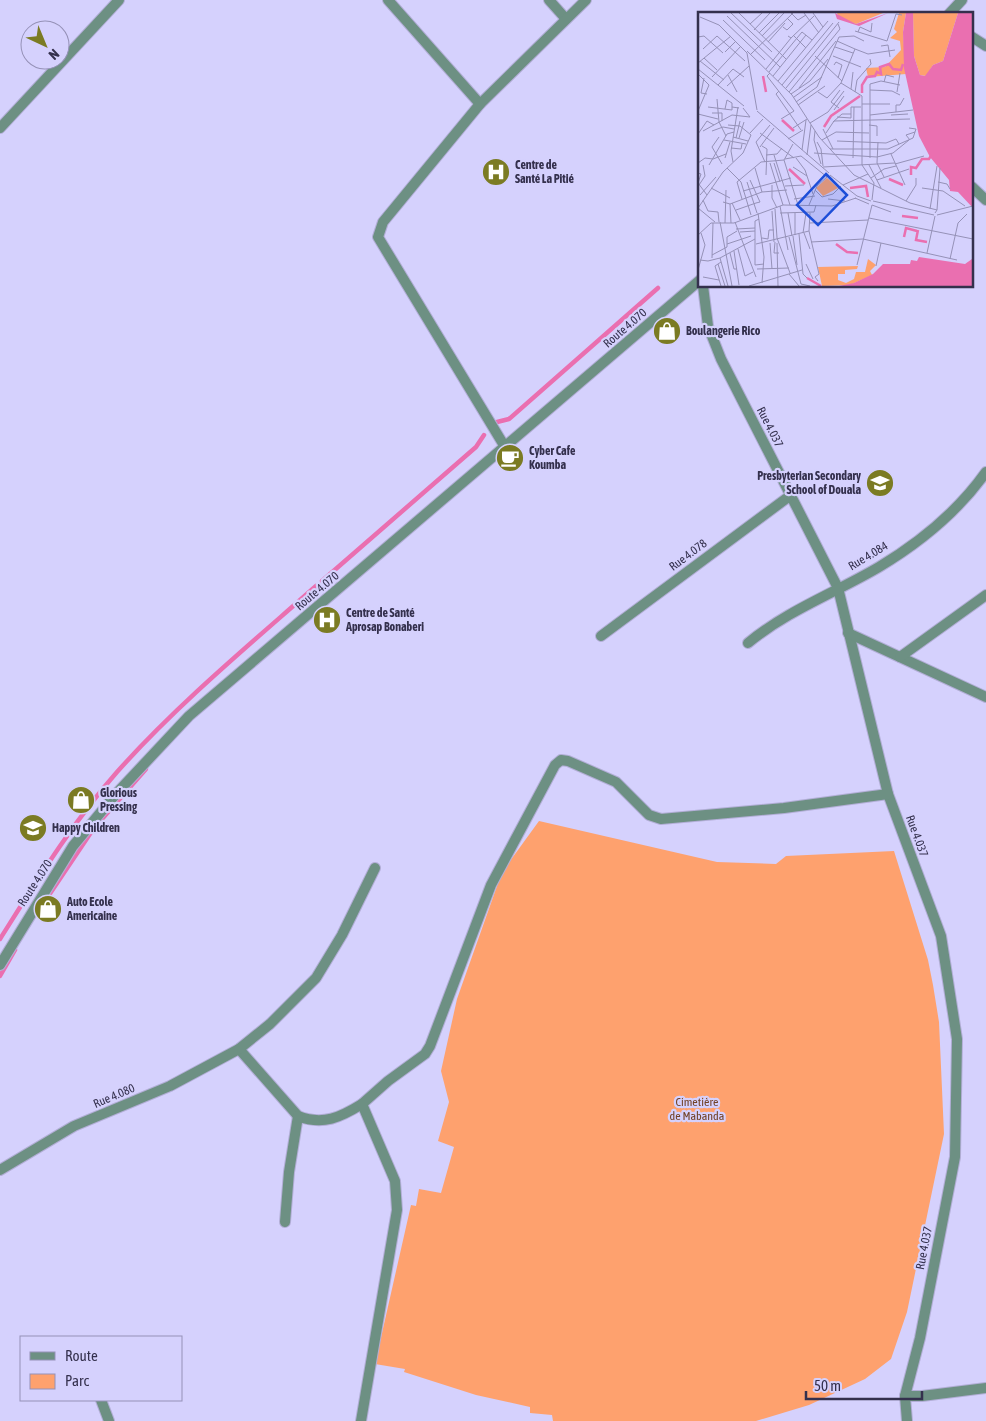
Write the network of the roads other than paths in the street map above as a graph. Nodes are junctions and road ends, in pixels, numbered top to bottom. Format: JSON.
{"nodes":[{"id":1,"x":119,"y":0,"type":"edge"},
{"id":2,"x":388,"y":0,"type":"edge"},
{"id":3,"x":549,"y":0,"type":"edge"},
{"id":4,"x":586,"y":0,"type":"edge"},
{"id":5,"x":962,"y":0,"type":"edge"},
{"id":6,"x":951,"y":12,"type":"edge"},
{"id":7,"x":566,"y":19,"type":"junction"},
{"id":8,"x":974,"y":38,"type":"edge"},
{"id":9,"x":986,"y":46,"type":"edge"},
{"id":10,"x":480,"y":104,"type":"junction"},
{"id":11,"x":0,"y":128,"type":"edge"},
{"id":12,"x":974,"y":189,"type":"edge"},
{"id":13,"x":986,"y":200,"type":"edge"},
{"id":14,"x":698,"y":282,"type":"edge"},
{"id":15,"x":703,"y":288,"type":"edge"},
{"id":16,"x":505,"y":447,"type":"junction"},
{"id":17,"x":986,"y":472,"type":"edge"},
{"id":18,"x":791,"y":495,"type":"junction"},
{"id":19,"x":838,"y":588,"type":"junction"},
{"id":20,"x":986,"y":595,"type":"edge"},
{"id":21,"x":848,"y":632,"type":"junction"},
{"id":22,"x":601,"y":636,"type":"dead end"},
{"id":23,"x":748,"y":643,"type":"dead end"},
{"id":24,"x":900,"y":657,"type":"junction"},
{"id":25,"x":986,"y":697,"type":"edge"},
{"id":26,"x":888,"y":794,"type":"junction"},
{"id":27,"x":375,"y":868,"type":"dead end"},
{"id":28,"x":0,"y":965,"type":"edge"},
{"id":29,"x":239,"y":1048,"type":"junction"},
{"id":30,"x":362,"y":1104,"type":"junction"},
{"id":31,"x":298,"y":1116,"type":"junction"},
{"id":32,"x":0,"y":1170,"type":"edge"},
{"id":33,"x":285,"y":1222,"type":"dead end"},
{"id":34,"x":986,"y":1388,"type":"edge"},
{"id":35,"x":905,"y":1396,"type":"junction"},
{"id":36,"x":101,"y":1401,"type":"edge"},
{"id":37,"x":109,"y":1421,"type":"edge"},
{"id":38,"x":361,"y":1421,"type":"edge"},
{"id":39,"x":907,"y":1421,"type":"edge"}],
"edges":[{"from":1,"to":11,"type":"street"},
{"from":2,"to":10,"type":"street"},
{"from":3,"to":7,"type":"street"},
{"from":4,"to":7,"type":"street"},
{"from":5,"to":6,"type":"street"},
{"from":7,"to":10,"type":"street"},
{"from":8,"to":9,"type":"street"},
{"from":10,"to":16,"type":"street"},
{"from":12,"to":13,"type":"street"},
{"from":14,"to":16,"type":"street","name":"Route 4.070"},
{"from":15,"to":18,"type":"street","name":"Rue 4.037"},
{"from":16,"to":28,"type":"street","name":"Route 4.070"},
{"from":17,"to":19,"type":"street","name":"Rue 4.084"},
{"from":18,"to":19,"type":"street","name":"Rue 4.037"},
{"from":18,"to":22,"type":"street","name":"Rue 4.078"},
{"from":19,"to":21,"type":"street","name":"Rue 4.037"},
{"from":19,"to":23,"type":"street","name":"Rue 4.084"},
{"from":20,"to":24,"type":"street"},
{"from":21,"to":24,"type":"street"},
{"from":21,"to":26,"type":"street","name":"Rue 4.037"},
{"from":24,"to":25,"type":"street"},
{"from":26,"to":30,"type":"street"},
{"from":26,"to":35,"type":"street","name":"Rue 4.037"},
{"from":27,"to":29,"type":"street","name":"Rue 4.080"},
{"from":29,"to":31,"type":"street"},
{"from":29,"to":32,"type":"street","name":"Rue 4.080"},
{"from":30,"to":31,"type":"street"},
{"from":30,"to":38,"type":"street"},
{"from":31,"to":33,"type":"street"},
{"from":34,"to":35,"type":"street"},
{"from":35,"to":39,"type":"street","name":"Rue 4.037"},
{"from":36,"to":37,"type":"street"}]}
